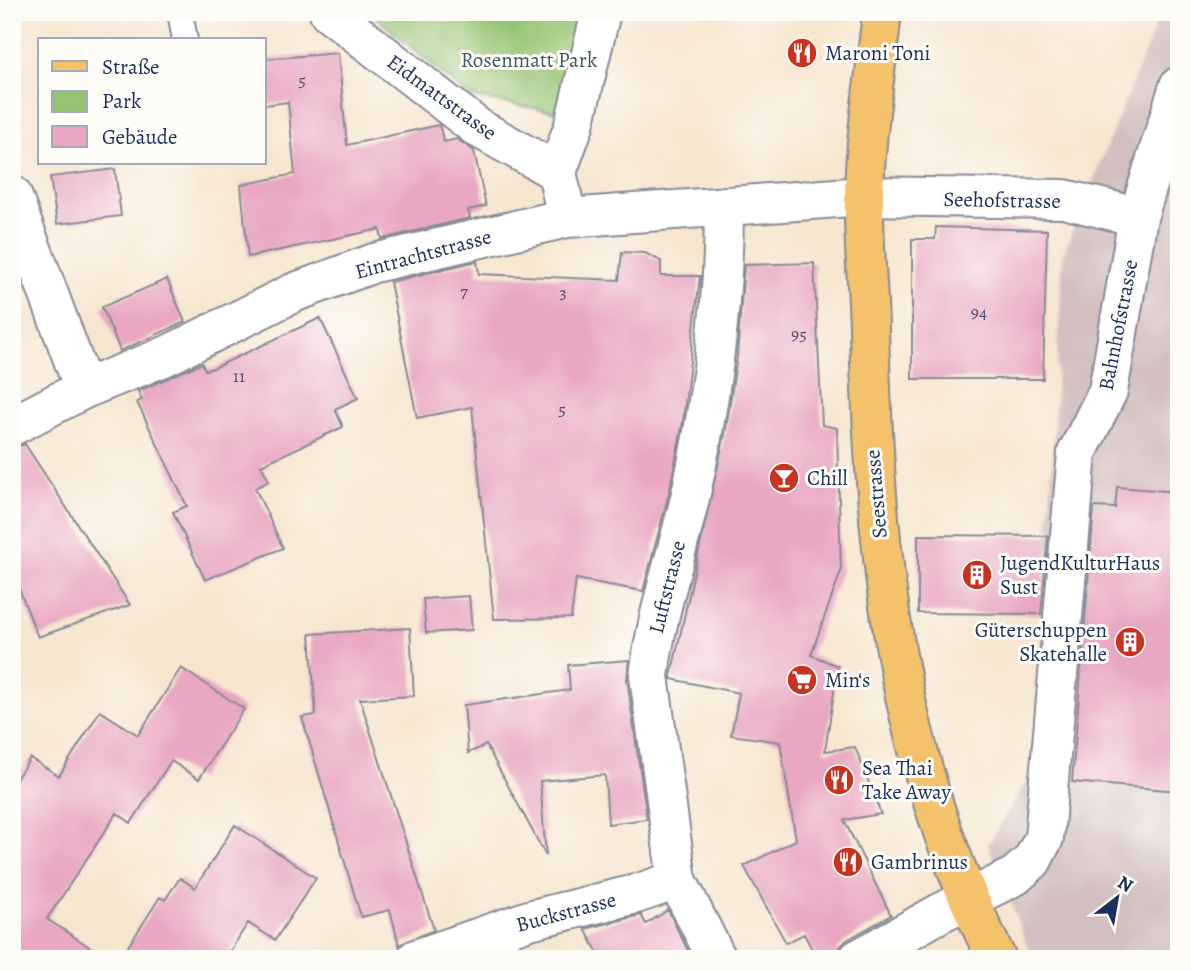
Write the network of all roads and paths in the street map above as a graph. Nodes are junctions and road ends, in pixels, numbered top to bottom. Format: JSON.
{"nodes":[{"id":1,"x":180,"y":12,"type":"edge"},
{"id":2,"x":329,"y":12,"type":"edge"},
{"id":3,"x":601,"y":12,"type":"edge"},
{"id":4,"x":882,"y":12,"type":"edge"},
{"id":5,"x":186,"y":38,"type":"edge"},
{"id":6,"x":1179,"y":86,"type":"edge"},
{"id":7,"x":557,"y":172,"type":"junction"},
{"id":8,"x":12,"y":195,"type":"edge"},
{"id":9,"x":864,"y":196,"type":"junction"},
{"id":10,"x":724,"y":206,"type":"junction"},
{"id":11,"x":1138,"y":217,"type":"junction"},
{"id":12,"x":567,"y":218,"type":"junction"},
{"id":13,"x":84,"y":389,"type":"junction"},
{"id":14,"x":12,"y":426,"type":"edge"},
{"id":15,"x":677,"y":880,"type":"junction"},
{"id":16,"x":967,"y":899,"type":"junction"},
{"id":17,"x":416,"y":959,"type":"edge"},
{"id":18,"x":717,"y":959,"type":"edge"},
{"id":19,"x":858,"y":959,"type":"edge"},
{"id":20,"x":997,"y":959,"type":"edge"}],
"edges":[{"from":1,"to":5,"type":"lane"},
{"from":2,"to":7,"type":"street","name":"Eidmattstrasse"},
{"from":3,"to":7,"type":"street"},
{"from":4,"to":9,"type":"main road","name":"Seestrasse"},
{"from":6,"to":11,"type":"street","name":"Bahnhofstrasse"},
{"from":7,"to":12,"type":"street"},
{"from":8,"to":13,"type":"street"},
{"from":9,"to":10,"type":"street","name":"Eintrachtstrasse"},
{"from":9,"to":11,"type":"street","name":"Seehofstrasse"},
{"from":9,"to":16,"type":"main road","name":"Seestrasse"},
{"from":10,"to":12,"type":"street","name":"Eintrachtstrasse"},
{"from":10,"to":15,"type":"street","name":"Luftstrasse"},
{"from":11,"to":16,"type":"street","name":"Bahnhofstrasse"},
{"from":12,"to":13,"type":"street","name":"Eintrachtstrasse"},
{"from":13,"to":14,"type":"street","name":"Eintrachtstrasse"},
{"from":15,"to":17,"type":"street","name":"Buckstrasse"},
{"from":15,"to":18,"type":"street","name":"Luftstrasse"},
{"from":16,"to":19,"type":"street","name":"Bahnhofstrasse"},
{"from":16,"to":20,"type":"main road","name":"Seestrasse"}]}
